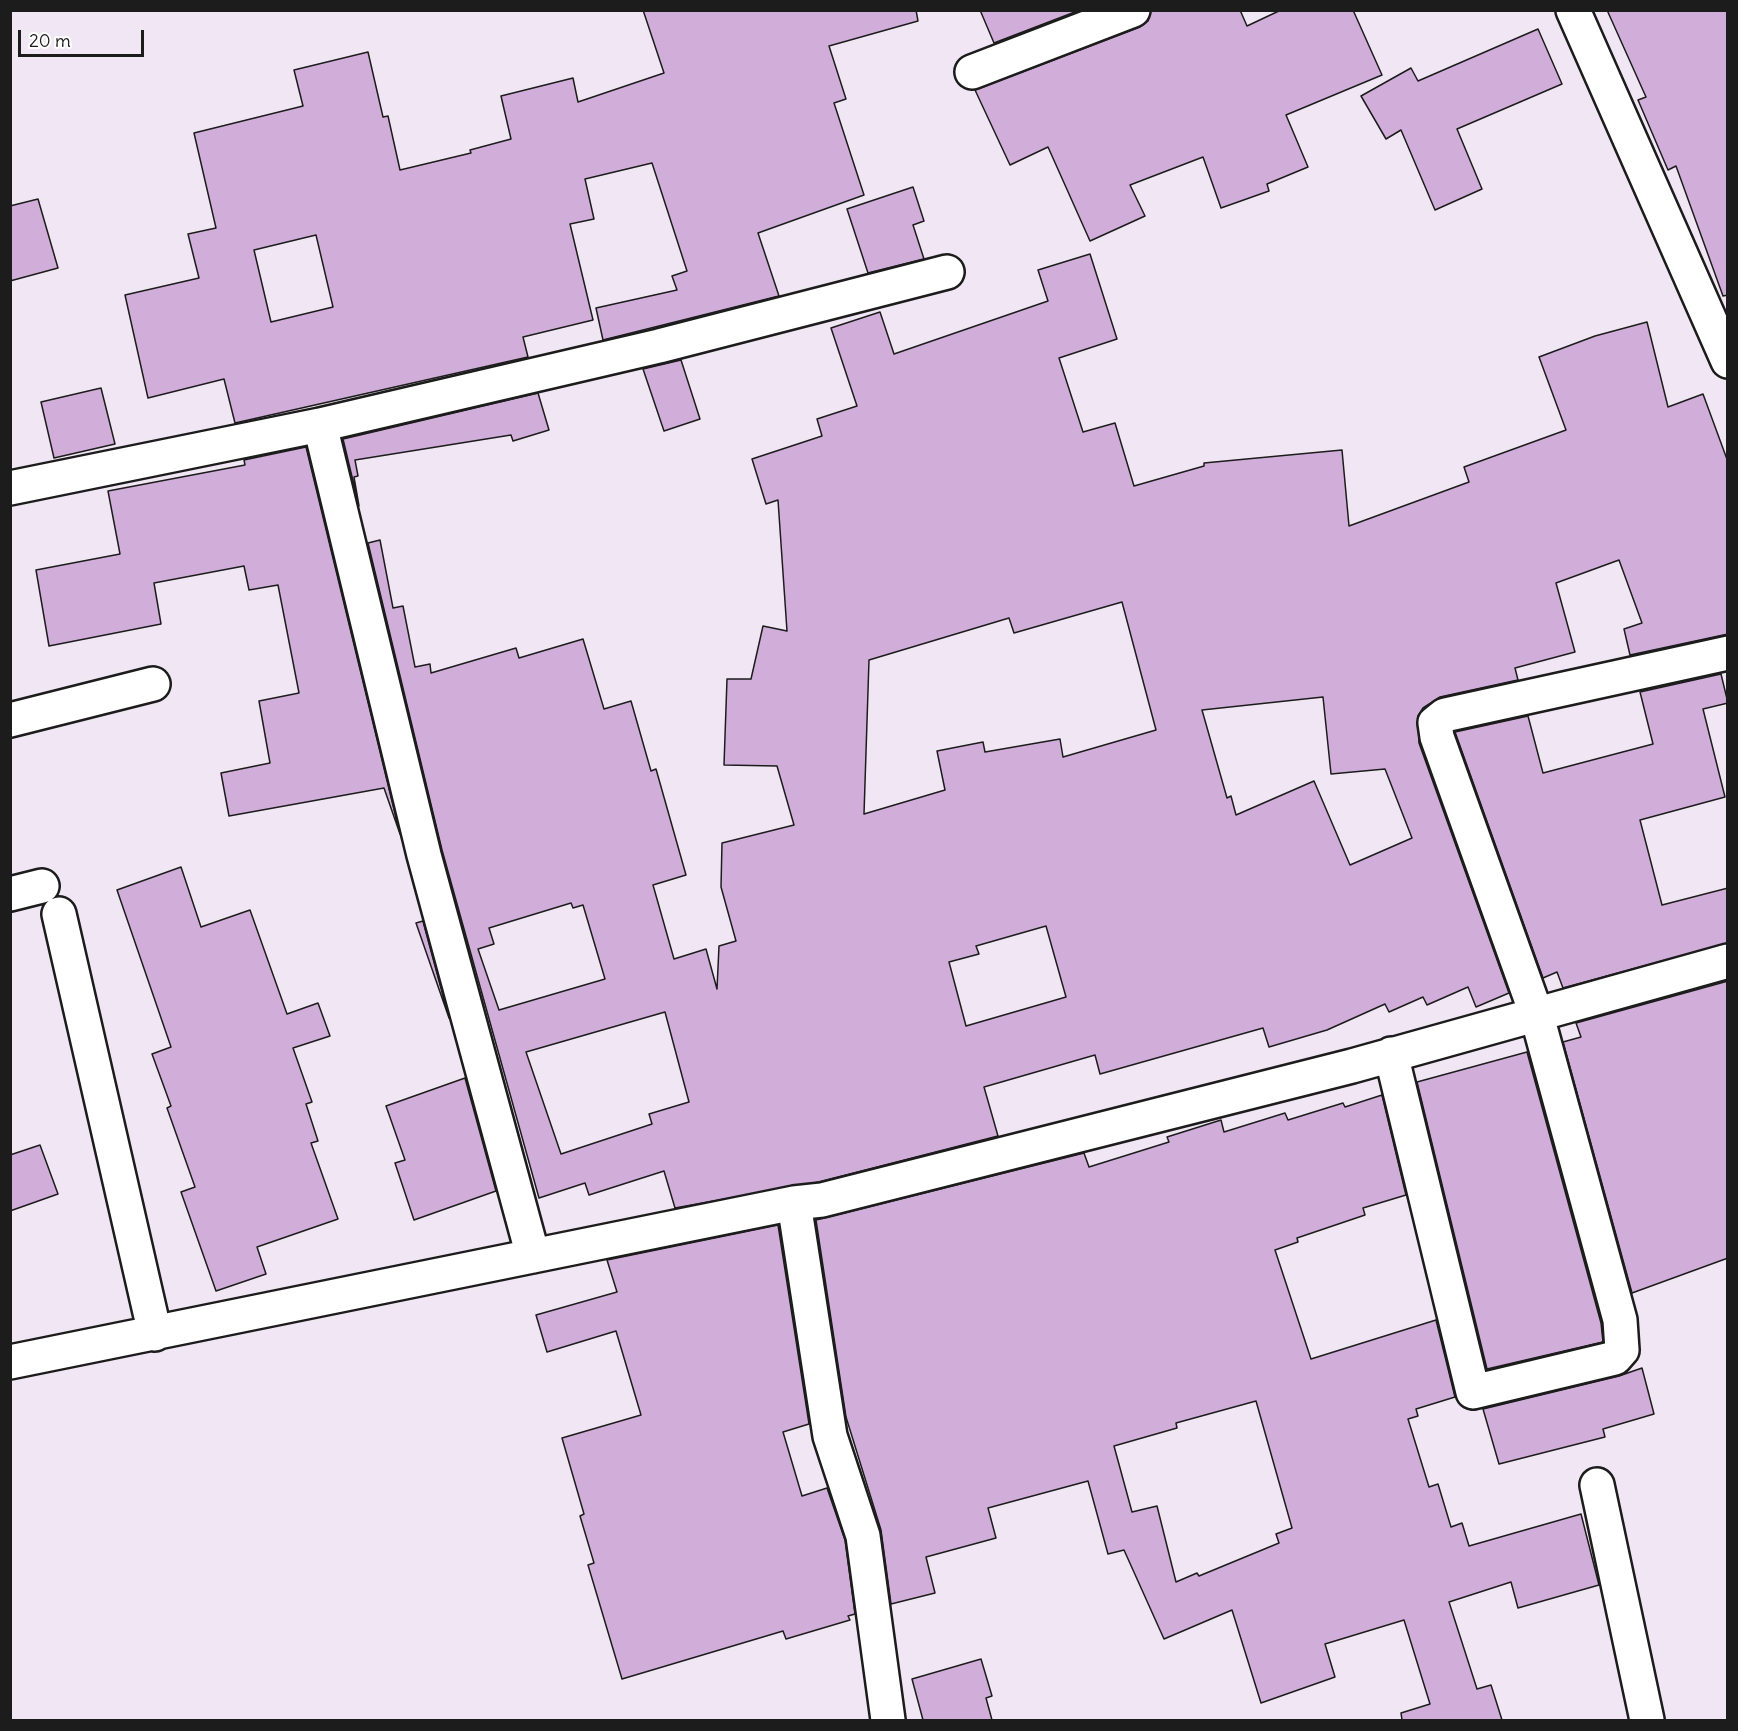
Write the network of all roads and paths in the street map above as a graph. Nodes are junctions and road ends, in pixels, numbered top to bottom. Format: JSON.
{"nodes":[{"id":1,"x":1133,"y":10,"type":"edge"},
{"id":2,"x":1573,"y":10,"type":"edge"},
{"id":3,"x":972,"y":72,"type":"dead end"},
{"id":4,"x":947,"y":272,"type":"dead end"},
{"id":5,"x":1728,"y":361,"type":"edge"},
{"id":6,"x":320,"y":425,"type":"junction"},
{"id":7,"x":10,"y":488,"type":"edge"},
{"id":8,"x":1728,"y":653,"type":"edge"},
{"id":9,"x":153,"y":684,"type":"dead end"},
{"id":10,"x":10,"y":720,"type":"edge"},
{"id":11,"x":42,"y":886,"type":"dead end"},
{"id":12,"x":10,"y":894,"type":"edge"},
{"id":13,"x":59,"y":914,"type":"dead end"},
{"id":14,"x":1728,"y":961,"type":"edge"},
{"id":15,"x":1537,"y":1016,"type":"junction"},
{"id":16,"x":1391,"y":1054,"type":"junction"},
{"id":17,"x":794,"y":1203,"type":"junction"},
{"id":18,"x":532,"y":1256,"type":"junction"},
{"id":19,"x":155,"y":1334,"type":"junction"},
{"id":20,"x":10,"y":1362,"type":"edge"},
{"id":21,"x":1597,"y":1485,"type":"dead end"},
{"id":22,"x":888,"y":1720,"type":"edge"},
{"id":23,"x":1647,"y":1720,"type":"edge"}],
"edges":[{"from":1,"to":3,"type":"street"},
{"from":2,"to":5,"type":"street"},
{"from":4,"to":6,"type":"street"},
{"from":6,"to":7,"type":"street"},
{"from":6,"to":18,"type":"street"},
{"from":8,"to":15,"type":"street"},
{"from":9,"to":10,"type":"street"},
{"from":11,"to":12,"type":"street"},
{"from":13,"to":19,"type":"street"},
{"from":14,"to":15,"type":"street"},
{"from":15,"to":16,"type":"street"},
{"from":15,"to":16,"type":"street"},
{"from":16,"to":17,"type":"street"},
{"from":17,"to":18,"type":"street"},
{"from":17,"to":22,"type":"street"},
{"from":18,"to":19,"type":"street"},
{"from":19,"to":20,"type":"street"},
{"from":21,"to":23,"type":"street"}]}
